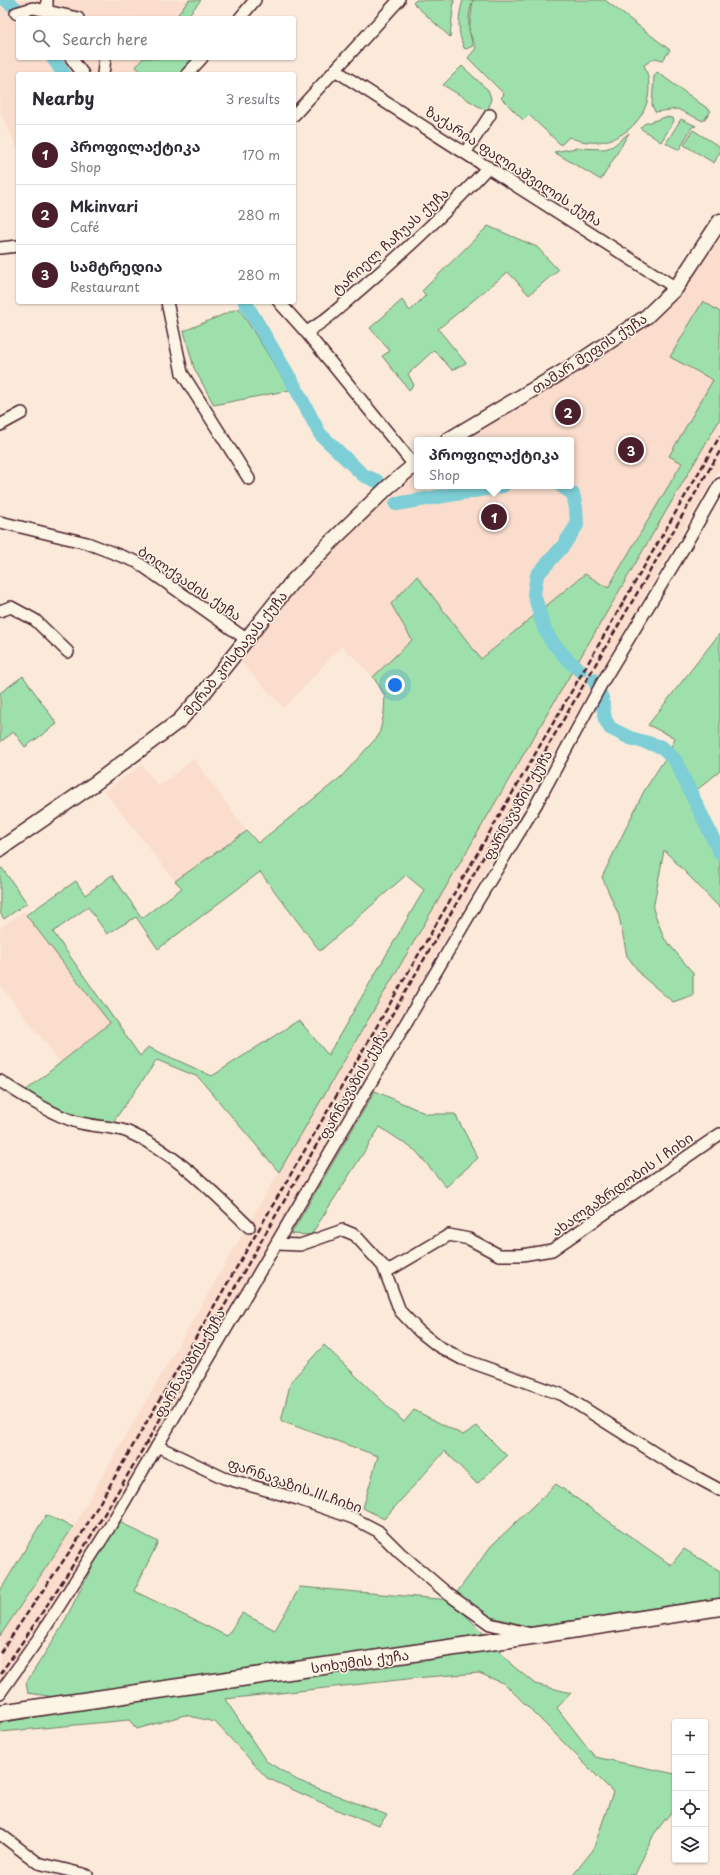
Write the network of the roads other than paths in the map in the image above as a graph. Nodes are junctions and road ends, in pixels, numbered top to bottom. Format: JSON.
{"nodes":[{"id":1,"x":255,"y":0,"type":"edge"},
{"id":2,"x":399,"y":0,"type":"edge"},
{"id":3,"x":46,"y":9,"type":"edge"},
{"id":4,"x":20,"y":11,"type":"dead end"},
{"id":5,"x":71,"y":16,"type":"edge"},
{"id":6,"x":242,"y":16,"type":"edge"},
{"id":7,"x":72,"y":60,"type":"edge"},
{"id":8,"x":105,"y":60,"type":"edge"},
{"id":9,"x":200,"y":60,"type":"edge"},
{"id":10,"x":335,"y":70,"type":"junction"},
{"id":11,"x":82,"y":72,"type":"edge"},
{"id":12,"x":103,"y":72,"type":"edge"},
{"id":13,"x":189,"y":72,"type":"edge"},
{"id":14,"x":296,"y":113,"type":"edge"},
{"id":15,"x":490,"y":115,"type":"dead end"},
{"id":16,"x":465,"y":153,"type":"junction"},
{"id":17,"x":488,"y":167,"type":"junction"},
{"id":18,"x":720,"y":221,"type":"edge"},
{"id":19,"x":16,"y":246,"type":"edge"},
{"id":20,"x":0,"y":248,"type":"edge"},
{"id":21,"x":676,"y":288,"type":"junction"},
{"id":22,"x":167,"y":304,"type":"edge"},
{"id":23,"x":282,"y":304,"type":"edge"},
{"id":24,"x":306,"y":332,"type":"junction"},
{"id":25,"x":22,"y":413,"type":"dead end"},
{"id":26,"x":0,"y":425,"type":"edge"},
{"id":27,"x":453,"y":437,"type":"edge"},
{"id":28,"x":414,"y":462,"type":"edge"},
{"id":29,"x":414,"y":466,"type":"edge"},
{"id":30,"x":249,"y":479,"type":"dead end"},
{"id":31,"x":720,"y":484,"type":"edge"},
{"id":32,"x":0,"y":522,"type":"edge"},
{"id":33,"x":0,"y":611,"type":"edge"},
{"id":34,"x":246,"y":639,"type":"junction"},
{"id":35,"x":68,"y":652,"type":"dead end"},
{"id":36,"x":0,"y":849,"type":"edge"},
{"id":37,"x":0,"y":1081,"type":"edge"},
{"id":38,"x":720,"y":1134,"type":"edge"},
{"id":39,"x":249,"y":1227,"type":"dead end"},
{"id":40,"x":277,"y":1244,"type":"junction"},
{"id":41,"x":386,"y":1272,"type":"junction"},
{"id":42,"x":157,"y":1446,"type":"junction"},
{"id":43,"x":720,"y":1490,"type":"edge"},
{"id":44,"x":720,"y":1606,"type":"edge"},
{"id":45,"x":538,"y":1635,"type":"junction"},
{"id":46,"x":0,"y":1693,"type":"edge"},
{"id":47,"x":0,"y":1713,"type":"edge"},
{"id":48,"x":0,"y":1834,"type":"edge"},
{"id":49,"x":87,"y":1875,"type":"edge"}],
"edges":[{"from":1,"to":6,"type":"street"},
{"from":2,"to":10,"type":"street"},
{"from":3,"to":4,"type":"street"},
{"from":3,"to":5,"type":"street"},
{"from":7,"to":11,"type":"street"},
{"from":8,"to":12,"type":"street"},
{"from":9,"to":13,"type":"street"},
{"from":10,"to":14,"type":"street"},
{"from":10,"to":16,"type":"street","name":"ზაქარია ფალიაშვილის ქუჩა"},
{"from":15,"to":16,"type":"street"},
{"from":16,"to":17,"type":"street","name":"ზაქარია ფალიაშვილის ქუჩა"},
{"from":17,"to":21,"type":"street","name":"ზაქარია ფალიაშვილის ქუჩა"},
{"from":17,"to":24,"type":"street","name":"ტარიელ ჩაჩუას ქუჩა"},
{"from":18,"to":21,"type":"main road","name":"თამარ მეფის ქუჩა"},
{"from":19,"to":20,"type":"street"},
{"from":21,"to":27,"type":"main road","name":"თამარ მეფის ქუჩა"},
{"from":22,"to":30,"type":"street"},
{"from":23,"to":24,"type":"street"},
{"from":24,"to":28,"type":"street"},
{"from":25,"to":26,"type":"street"},
{"from":29,"to":34,"type":"main road","name":"მერაბ კოსტავას ქუჩა"},
{"from":31,"to":40,"type":"street","name":"ფარნავაზის ქუჩა"},
{"from":32,"to":34,"type":"street","name":"ბოლქვაძის ქუჩა"},
{"from":33,"to":35,"type":"street"},
{"from":34,"to":36,"type":"main road","name":"მერაბ კოსტავას ქუჩა"},
{"from":37,"to":39,"type":"street"},
{"from":38,"to":41,"type":"street","name":"ახალგაზრდობის I ჩიხი"},
{"from":40,"to":41,"type":"street"},
{"from":40,"to":42,"type":"street","name":"ფარნავაზის ქუჩა"},
{"from":41,"to":43,"type":"street"},
{"from":42,"to":45,"type":"street","name":"ფარნავაზის III ჩიხი"},
{"from":42,"to":46,"type":"street","name":"ფარნავაზის ქუჩა"},
{"from":44,"to":45,"type":"highway","name":"სოხუმის ქუჩა"},
{"from":45,"to":47,"type":"highway","name":"სოხუმის ქუჩა"},
{"from":48,"to":49,"type":"street"}]}
